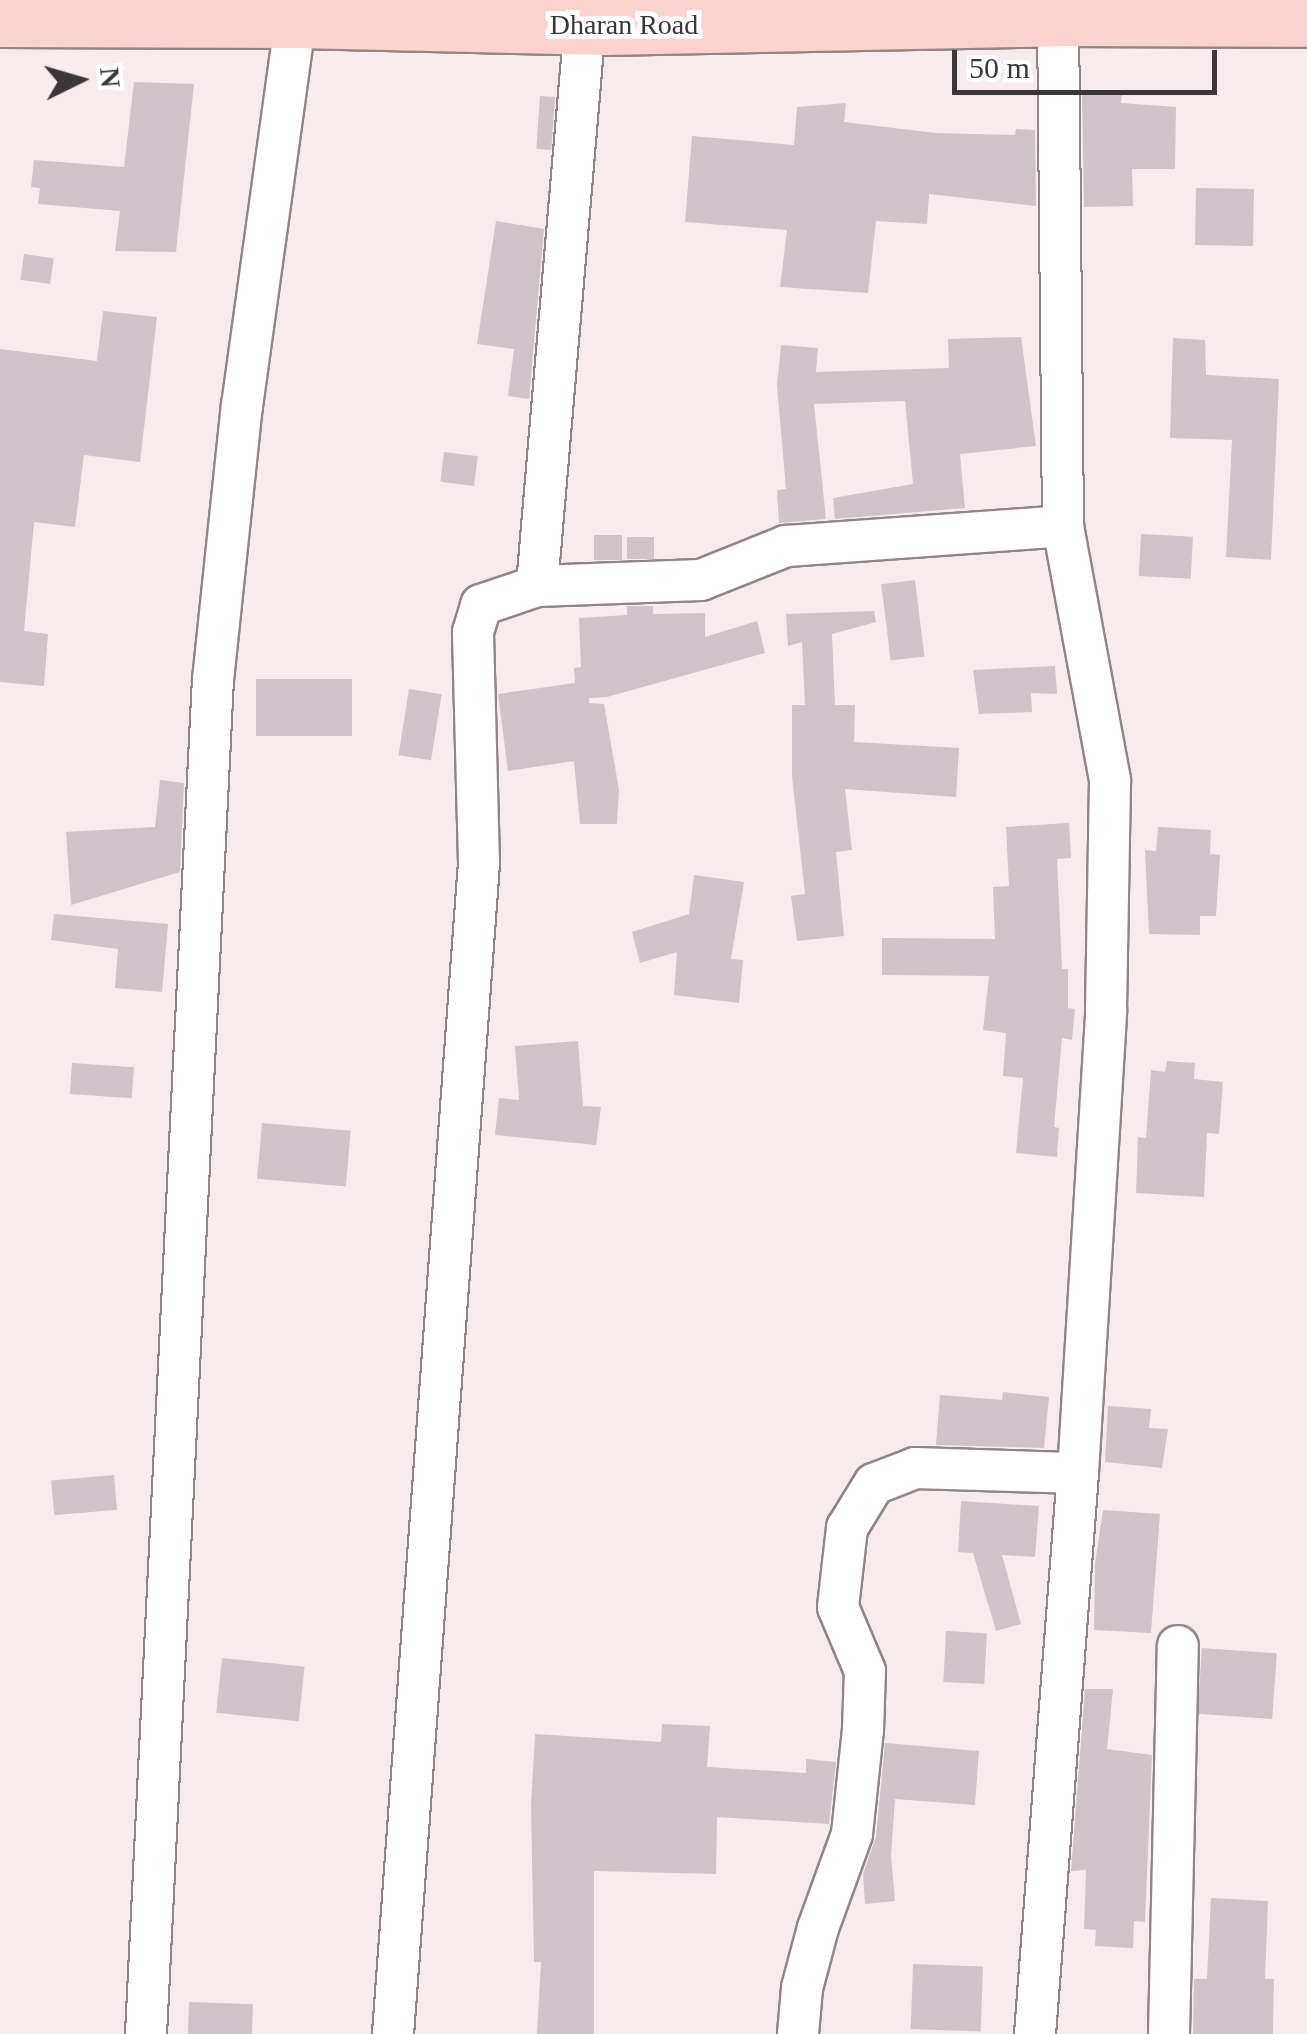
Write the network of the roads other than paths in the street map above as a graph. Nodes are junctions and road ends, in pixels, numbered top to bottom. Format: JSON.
{"nodes":[{"id":1,"x":297,"y":10,"type":"edge"},
{"id":2,"x":959,"y":10,"type":"edge"},
{"id":3,"x":587,"y":13,"type":"edge"},
{"id":4,"x":1058,"y":18,"type":"junction"},
{"id":5,"x":0,"y":19,"type":"edge"},
{"id":6,"x":1307,"y":19,"type":"edge"},
{"id":7,"x":1063,"y":526,"type":"junction"},
{"id":8,"x":537,"y":586,"type":"junction"},
{"id":9,"x":1078,"y":1474,"type":"junction"},
{"id":10,"x":1178,"y":1646,"type":"dead end"},
{"id":11,"x":146,"y":2034,"type":"edge"},
{"id":12,"x":393,"y":2034,"type":"edge"},
{"id":13,"x":798,"y":2034,"type":"edge"},
{"id":14,"x":1035,"y":2034,"type":"edge"},
{"id":15,"x":1169,"y":2034,"type":"edge"}],
"edges":[{"from":1,"to":3,"type":"main road","name":"Dharan Road"},
{"from":1,"to":5,"type":"main road","name":"Dharan Road"},
{"from":1,"to":11,"type":"street"},
{"from":2,"to":3,"type":"main road","name":"Dharan Road"},
{"from":2,"to":4,"type":"main road","name":"Dharan Road"},
{"from":3,"to":8,"type":"street"},
{"from":4,"to":6,"type":"main road","name":"Dharan Road"},
{"from":4,"to":7,"type":"street"},
{"from":7,"to":8,"type":"street"},
{"from":7,"to":9,"type":"street"},
{"from":8,"to":12,"type":"street"},
{"from":9,"to":13,"type":"street"},
{"from":9,"to":14,"type":"street"},
{"from":10,"to":15,"type":"street"}]}
